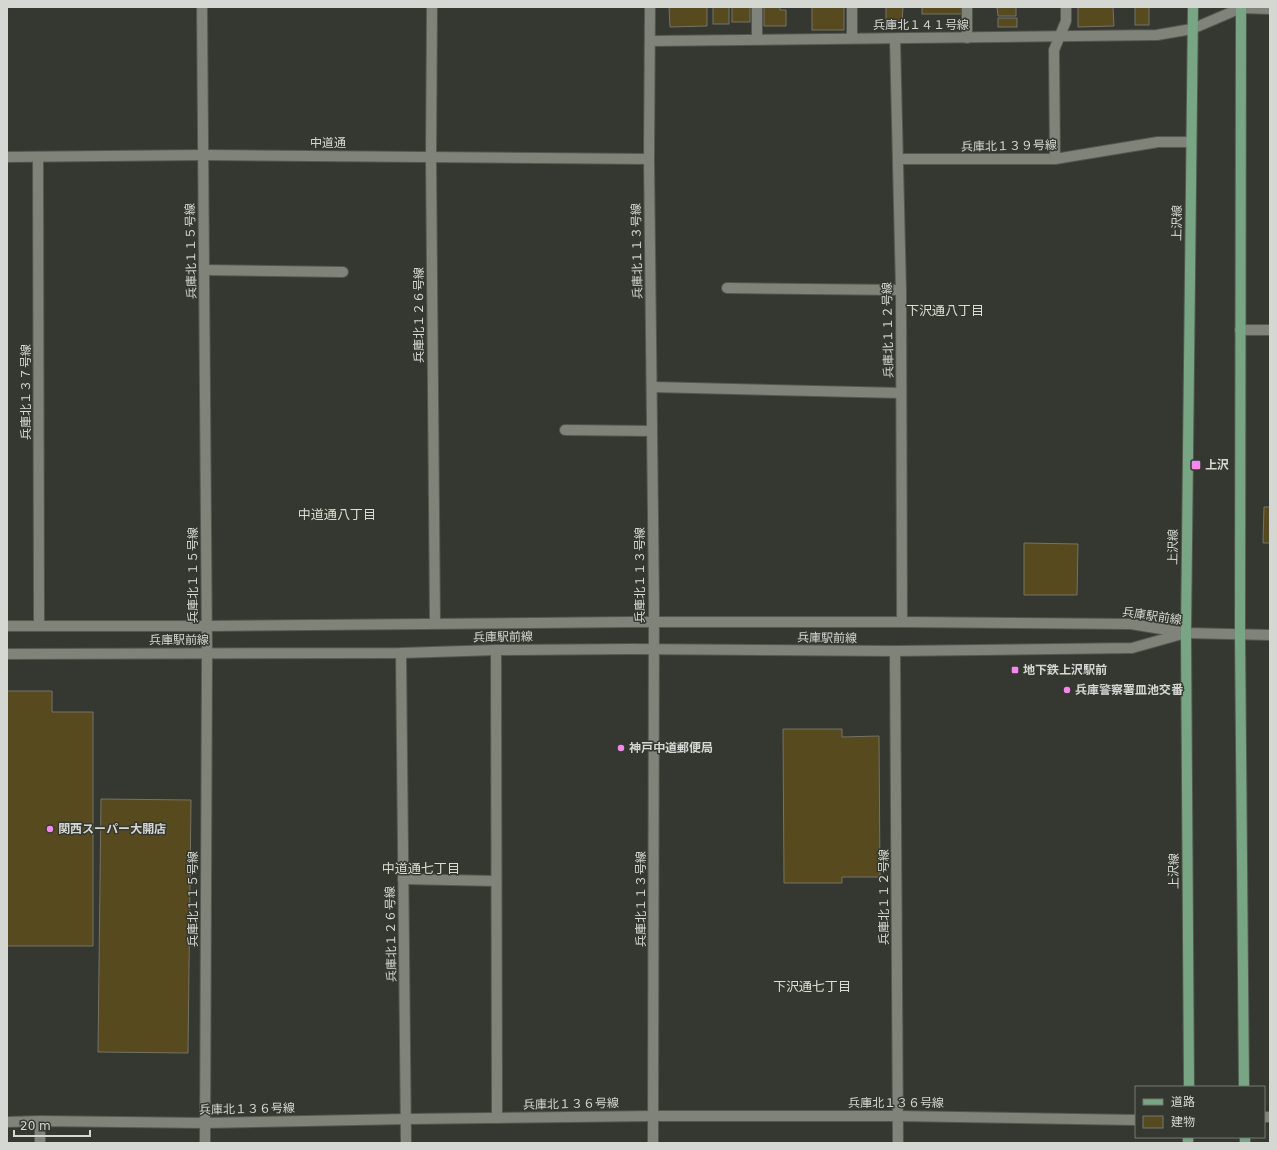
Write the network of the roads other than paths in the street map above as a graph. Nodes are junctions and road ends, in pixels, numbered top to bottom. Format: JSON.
{"nodes":[{"id":1,"x":202,"y":7,"type":"edge"},
{"id":2,"x":432,"y":7,"type":"edge"},
{"id":3,"x":650,"y":7,"type":"edge"},
{"id":4,"x":757,"y":7,"type":"edge"},
{"id":5,"x":852,"y":7,"type":"edge"},
{"id":6,"x":967,"y":7,"type":"edge"},
{"id":7,"x":1066,"y":7,"type":"edge"},
{"id":8,"x":1193,"y":7,"type":"edge"},
{"id":9,"x":1241,"y":8,"type":"edge"},
{"id":10,"x":1270,"y":9,"type":"edge"},
{"id":11,"x":1192,"y":29,"type":"junction"},
{"id":12,"x":1060,"y":37,"type":"junction"},
{"id":13,"x":852,"y":38,"type":"junction"},
{"id":14,"x":967,"y":38,"type":"junction"},
{"id":15,"x":757,"y":39,"type":"junction"},
{"id":16,"x":895,"y":39,"type":"junction"},
{"id":17,"x":650,"y":41,"type":"junction"},
{"id":18,"x":1191,"y":142,"type":"junction"},
{"id":19,"x":203,"y":155,"type":"junction"},
{"id":20,"x":7,"y":157,"type":"edge"},
{"id":21,"x":431,"y":157,"type":"junction"},
{"id":22,"x":38,"y":158,"type":"junction"},
{"id":23,"x":649,"y":159,"type":"junction"},
{"id":24,"x":898,"y":159,"type":"junction"},
{"id":25,"x":1055,"y":159,"type":"junction"},
{"id":26,"x":204,"y":270,"type":"junction"},
{"id":27,"x":343,"y":272,"type":"dead end"},
{"id":28,"x":727,"y":288,"type":"dead end"},
{"id":29,"x":901,"y":290,"type":"junction"},
{"id":30,"x":1240,"y":330,"type":"junction"},
{"id":31,"x":1270,"y":330,"type":"edge"},
{"id":32,"x":652,"y":387,"type":"junction"},
{"id":33,"x":902,"y":393,"type":"junction"},
{"id":34,"x":565,"y":430,"type":"dead end"},
{"id":35,"x":652,"y":431,"type":"junction"},
{"id":36,"x":654,"y":622,"type":"junction"},
{"id":37,"x":902,"y":622,"type":"junction"},
{"id":38,"x":435,"y":623,"type":"junction"},
{"id":39,"x":7,"y":626,"type":"edge"},
{"id":40,"x":39,"y":626,"type":"junction"},
{"id":41,"x":207,"y":626,"type":"junction"},
{"id":42,"x":1186,"y":633,"type":"junction"},
{"id":43,"x":1240,"y":634,"type":"junction"},
{"id":44,"x":1270,"y":635,"type":"edge"},
{"id":45,"x":654,"y":649,"type":"junction"},
{"id":46,"x":496,"y":650,"type":"junction"},
{"id":47,"x":895,"y":651,"type":"junction"},
{"id":48,"x":207,"y":653,"type":"junction"},
{"id":49,"x":401,"y":653,"type":"junction"},
{"id":50,"x":7,"y":654,"type":"edge"},
{"id":51,"x":403,"y":879,"type":"junction"},
{"id":52,"x":496,"y":881,"type":"junction"},
{"id":53,"x":1189,"y":1086,"type":"edge"},
{"id":54,"x":1244,"y":1086,"type":"edge"},
{"id":55,"x":653,"y":1116,"type":"junction"},
{"id":56,"x":898,"y":1116,"type":"junction"},
{"id":57,"x":497,"y":1118,"type":"junction"},
{"id":58,"x":407,"y":1119,"type":"junction"},
{"id":59,"x":1135,"y":1120,"type":"edge"},
{"id":60,"x":40,"y":1121,"type":"junction"},
{"id":61,"x":7,"y":1122,"type":"edge"},
{"id":62,"x":205,"y":1123,"type":"junction"},
{"id":63,"x":40,"y":1143,"type":"edge"},
{"id":64,"x":205,"y":1143,"type":"edge"},
{"id":65,"x":406,"y":1143,"type":"edge"},
{"id":66,"x":653,"y":1143,"type":"edge"},
{"id":67,"x":898,"y":1143,"type":"edge"}],
"edges":[{"from":1,"to":19,"type":"street","name":"兵庫北１１５号線"},
{"from":2,"to":21,"type":"street","name":"兵庫北１２６号線"},
{"from":3,"to":17,"type":"street","name":"兵庫北１１３号線"},
{"from":4,"to":15,"type":"street"},
{"from":5,"to":13,"type":"street"},
{"from":6,"to":14,"type":"street"},
{"from":7,"to":12,"type":"street"},
{"from":8,"to":11,"type":"main road","name":"上沢線"},
{"from":9,"to":10,"type":"street"},
{"from":9,"to":11,"type":"street","name":"兵庫北１４１号線"},
{"from":9,"to":30,"type":"main road"},
{"from":11,"to":12,"type":"street","name":"兵庫北１４１号線"},
{"from":11,"to":18,"type":"main road","name":"上沢線"},
{"from":12,"to":14,"type":"street","name":"兵庫北１４１号線"},
{"from":12,"to":25,"type":"street"},
{"from":13,"to":15,"type":"street","name":"兵庫北１４１号線"},
{"from":13,"to":16,"type":"street","name":"兵庫北１４１号線"},
{"from":14,"to":16,"type":"street","name":"兵庫北１４１号線"},
{"from":15,"to":17,"type":"street","name":"兵庫北１４１号線"},
{"from":16,"to":24,"type":"street","name":"兵庫北１１２号線"},
{"from":17,"to":23,"type":"street","name":"兵庫北１１３号線"},
{"from":18,"to":25,"type":"street","name":"兵庫北１３９号線"},
{"from":18,"to":42,"type":"main road","name":"上沢線"},
{"from":19,"to":21,"type":"street","name":"中道通"},
{"from":19,"to":22,"type":"street","name":"中道通"},
{"from":19,"to":26,"type":"street","name":"兵庫北１１５号線"},
{"from":20,"to":22,"type":"street","name":"中道通"},
{"from":21,"to":23,"type":"street","name":"中道通"},
{"from":21,"to":38,"type":"street","name":"兵庫北１２６号線"},
{"from":22,"to":40,"type":"street","name":"兵庫北１３７号線"},
{"from":23,"to":32,"type":"street","name":"兵庫北１１３号線"},
{"from":24,"to":25,"type":"street","name":"兵庫北１３９号線"},
{"from":24,"to":29,"type":"street","name":"兵庫北１１２号線"},
{"from":26,"to":27,"type":"street"},
{"from":26,"to":41,"type":"street","name":"兵庫北１１５号線"},
{"from":28,"to":29,"type":"street"},
{"from":29,"to":33,"type":"street","name":"兵庫北１１２号線"},
{"from":30,"to":31,"type":"street"},
{"from":30,"to":43,"type":"main road"},
{"from":32,"to":33,"type":"street"},
{"from":32,"to":35,"type":"street","name":"兵庫北１１３号線"},
{"from":33,"to":37,"type":"street","name":"兵庫北１１２号線"},
{"from":34,"to":35,"type":"street"},
{"from":35,"to":36,"type":"street","name":"兵庫北１１３号線"},
{"from":36,"to":37,"type":"street","name":"兵庫駅前線"},
{"from":36,"to":38,"type":"street","name":"兵庫駅前線"},
{"from":36,"to":45,"type":"street","name":"兵庫北１１３号線"},
{"from":37,"to":42,"type":"street","name":"兵庫駅前線"},
{"from":38,"to":41,"type":"street","name":"兵庫駅前線"},
{"from":39,"to":40,"type":"street","name":"兵庫駅前線"},
{"from":40,"to":41,"type":"street","name":"兵庫駅前線"},
{"from":41,"to":48,"type":"street","name":"兵庫北１１５号線"},
{"from":42,"to":43,"type":"street"},
{"from":42,"to":47,"type":"street","name":"兵庫駅前線"},
{"from":42,"to":53,"type":"main road","name":"上沢線"},
{"from":43,"to":44,"type":"street"},
{"from":43,"to":54,"type":"main road"},
{"from":45,"to":46,"type":"street","name":"兵庫駅前線"},
{"from":45,"to":47,"type":"street","name":"兵庫駅前線"},
{"from":45,"to":55,"type":"street","name":"兵庫北１１３号線"},
{"from":46,"to":49,"type":"street","name":"兵庫駅前線"},
{"from":46,"to":52,"type":"street"},
{"from":47,"to":56,"type":"street","name":"兵庫北１１２号線"},
{"from":48,"to":49,"type":"street","name":"兵庫駅前線"},
{"from":48,"to":50,"type":"street","name":"兵庫駅前線"},
{"from":48,"to":62,"type":"street","name":"兵庫北１１５号線"},
{"from":49,"to":51,"type":"street","name":"兵庫北１２６号線"},
{"from":51,"to":52,"type":"street"},
{"from":51,"to":58,"type":"street","name":"兵庫北１２６号線"},
{"from":52,"to":57,"type":"street"},
{"from":55,"to":56,"type":"street","name":"兵庫北１３６号線"},
{"from":55,"to":57,"type":"street","name":"兵庫北１３６号線"},
{"from":55,"to":66,"type":"street","name":"兵庫北１１３号線"},
{"from":56,"to":59,"type":"street","name":"兵庫北１３６号線"},
{"from":56,"to":67,"type":"street","name":"兵庫北１１２号線"},
{"from":57,"to":58,"type":"street","name":"兵庫北１３６号線"},
{"from":58,"to":62,"type":"street","name":"兵庫北１３６号線"},
{"from":58,"to":65,"type":"street","name":"兵庫北１２６号線"},
{"from":60,"to":61,"type":"street","name":"兵庫北１３６号線"},
{"from":60,"to":62,"type":"street","name":"兵庫北１３６号線"},
{"from":60,"to":63,"type":"street"},
{"from":62,"to":64,"type":"street","name":"兵庫北１１５号線"}]}
